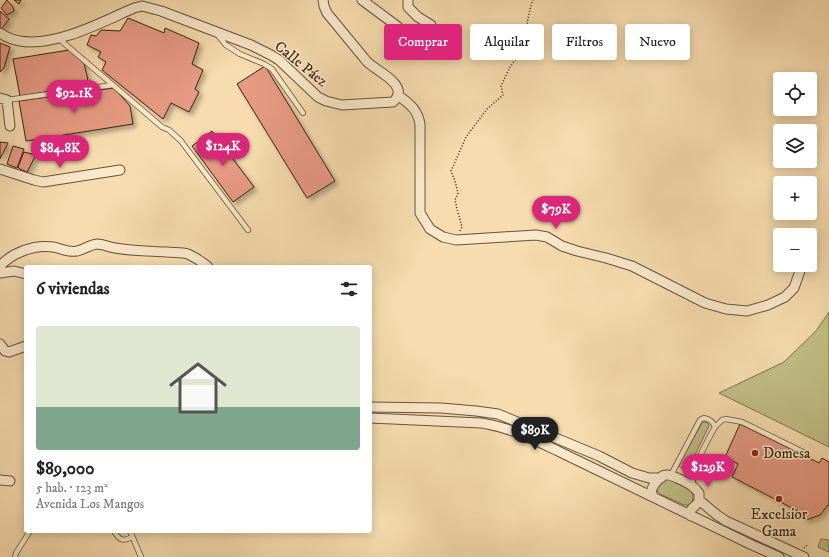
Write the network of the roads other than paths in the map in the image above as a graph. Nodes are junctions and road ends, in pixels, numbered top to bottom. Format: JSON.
{"nodes":[{"id":1,"x":152,"y":0,"type":"edge"},
{"id":2,"x":323,"y":0,"type":"edge"},
{"id":3,"x":362,"y":0,"type":"edge"},
{"id":4,"x":408,"y":0,"type":"edge"},
{"id":5,"x":145,"y":7,"type":"junction"},
{"id":6,"x":216,"y":32,"type":"junction"},
{"id":7,"x":0,"y":33,"type":"edge"},
{"id":8,"x":58,"y":38,"type":"junction"},
{"id":9,"x":113,"y":85,"type":"junction"},
{"id":10,"x":398,"y":95,"type":"junction"},
{"id":11,"x":3,"y":99,"type":"edge"},
{"id":12,"x":303,"y":113,"type":"dead end"},
{"id":13,"x":10,"y":126,"type":"dead end"},
{"id":14,"x":0,"y":169,"type":"edge"},
{"id":15,"x":120,"y":170,"type":"dead end"},
{"id":16,"x":248,"y":230,"type":"dead end"},
{"id":17,"x":205,"y":265,"type":"edge"},
{"id":18,"x":0,"y":266,"type":"edge"},
{"id":19,"x":800,"y":272,"type":"edge"},
{"id":20,"x":0,"y":273,"type":"edge"},
{"id":21,"x":24,"y":274,"type":"edge"},
{"id":22,"x":0,"y":344,"type":"edge"},
{"id":23,"x":24,"y":347,"type":"edge"},
{"id":24,"x":372,"y":407,"type":"edge"},
{"id":25,"x":372,"y":418,"type":"edge"},
{"id":26,"x":714,"y":427,"type":"junction"},
{"id":27,"x":807,"y":454,"type":"dead end"},
{"id":28,"x":671,"y":475,"type":"junction"},
{"id":29,"x":661,"y":478,"type":"junction"},
{"id":30,"x":0,"y":480,"type":"edge"},
{"id":31,"x":10,"y":481,"type":"dead end"},
{"id":32,"x":692,"y":486,"type":"junction"},
{"id":33,"x":653,"y":497,"type":"junction"},
{"id":34,"x":699,"y":500,"type":"junction"},
{"id":35,"x":691,"y":516,"type":"junction"},
{"id":36,"x":29,"y":533,"type":"edge"},
{"id":37,"x":115,"y":533,"type":"edge"},
{"id":38,"x":131,"y":533,"type":"edge"},
{"id":39,"x":132,"y":537,"type":"junction"},
{"id":40,"x":15,"y":557,"type":"edge"},
{"id":41,"x":141,"y":557,"type":"edge"},
{"id":42,"x":779,"y":557,"type":"edge"},
{"id":43,"x":804,"y":557,"type":"edge"}],
"edges":[{"from":1,"to":5,"type":"street"},
{"from":2,"to":10,"type":"street"},
{"from":3,"to":4,"type":"street"},
{"from":5,"to":6,"type":"street","name":"Calle Páez"},
{"from":5,"to":8,"type":"street"},
{"from":6,"to":10,"type":"street","name":"Calle Páez"},
{"from":6,"to":12,"type":"lane"},
{"from":7,"to":8,"type":"street"},
{"from":8,"to":9,"type":"lane"},
{"from":9,"to":11,"type":"lane"},
{"from":9,"to":16,"type":"lane"},
{"from":10,"to":19,"type":"street"},
{"from":11,"to":13,"type":"street"},
{"from":14,"to":15,"type":"street"},
{"from":17,"to":18,"type":"street"},
{"from":20,"to":21,"type":"street"},
{"from":22,"to":23,"type":"street"},
{"from":24,"to":29,"type":"street"},
{"from":25,"to":33,"type":"street"},
{"from":26,"to":27,"type":"lane"},
{"from":26,"to":28,"type":"lane"},
{"from":26,"to":32,"type":"lane"},
{"from":28,"to":29,"type":"street"},
{"from":28,"to":32,"type":"street"},
{"from":29,"to":33,"type":"street"},
{"from":30,"to":31,"type":"street"},
{"from":32,"to":34,"type":"street"},
{"from":33,"to":35,"type":"street"},
{"from":34,"to":35,"type":"street"},
{"from":34,"to":43,"type":"street"},
{"from":35,"to":42,"type":"street"},
{"from":36,"to":40,"type":"lane"},
{"from":37,"to":39,"type":"lane"},
{"from":38,"to":39,"type":"lane"},
{"from":39,"to":41,"type":"lane"}]}
